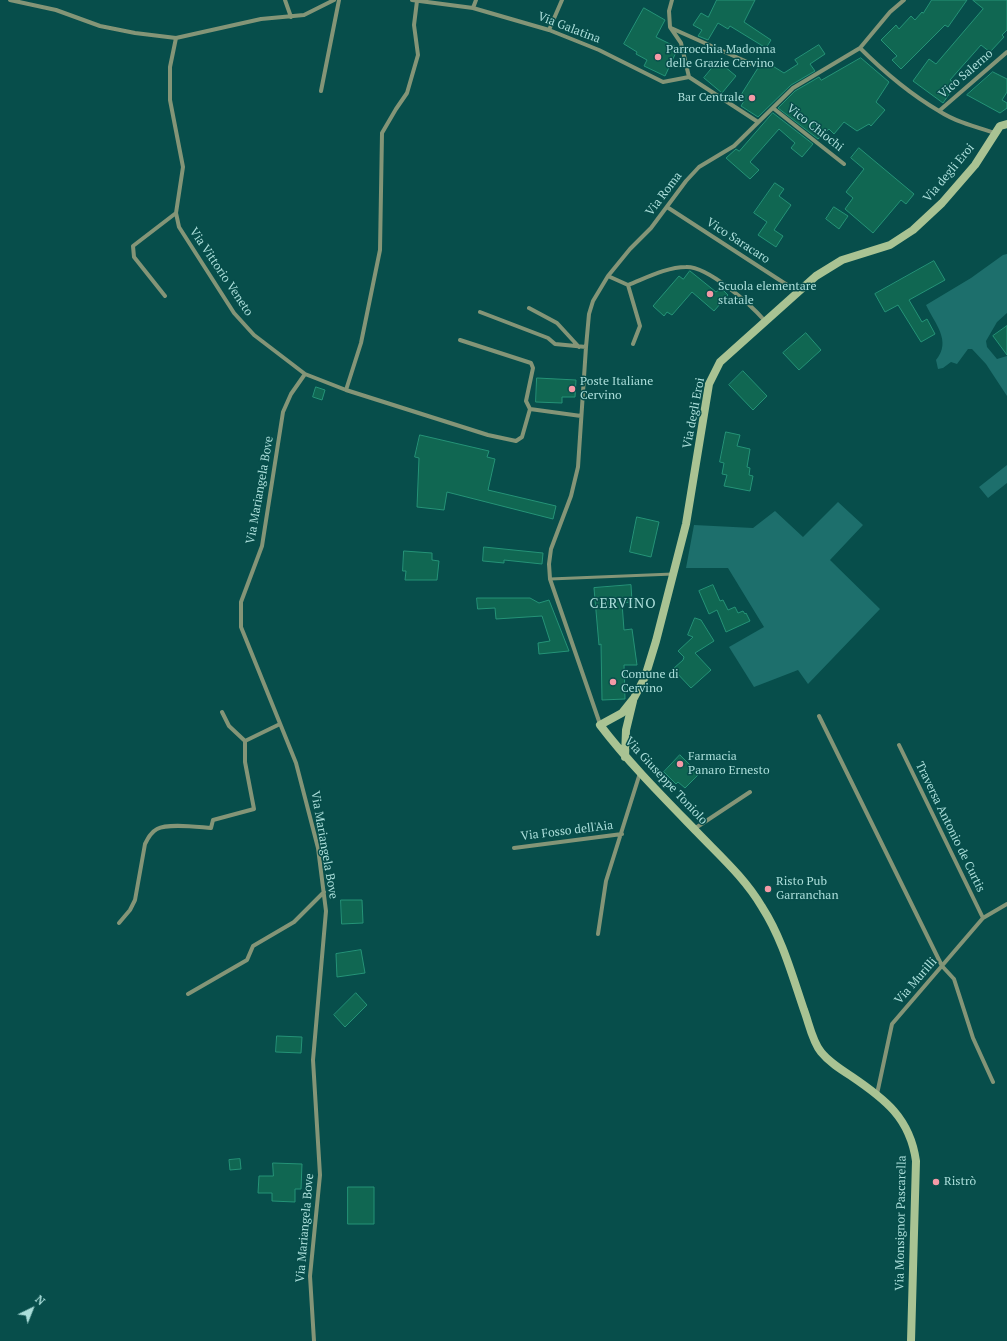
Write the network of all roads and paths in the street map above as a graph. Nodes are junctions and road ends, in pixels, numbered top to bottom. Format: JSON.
{"nodes":[{"id":1,"x":10,"y":0,"type":"edge"},
{"id":2,"x":285,"y":0,"type":"edge"},
{"id":3,"x":334,"y":0,"type":"edge"},
{"id":4,"x":339,"y":0,"type":"edge"},
{"id":5,"x":412,"y":0,"type":"edge"},
{"id":6,"x":476,"y":0,"type":"edge"},
{"id":7,"x":562,"y":0,"type":"edge"},
{"id":8,"x":672,"y":0,"type":"edge"},
{"id":9,"x":904,"y":0,"type":"edge"},
{"id":10,"x":417,"y":1,"type":"edge"},
{"id":11,"x":438,"y":2,"type":"edge"},
{"id":12,"x":473,"y":8,"type":"junction"},
{"id":13,"x":291,"y":17,"type":"junction"},
{"id":14,"x":670,"y":27,"type":"junction"},
{"id":15,"x":549,"y":30,"type":"junction"},
{"id":16,"x":176,"y":38,"type":"junction"},
{"id":17,"x":860,"y":48,"type":"junction"},
{"id":18,"x":1007,"y":52,"type":"edge"},
{"id":19,"x":754,"y":64,"type":"dead end"},
{"id":20,"x":689,"y":76,"type":"junction"},
{"id":21,"x":321,"y":92,"type":"dead end"},
{"id":22,"x":773,"y":108,"type":"junction"},
{"id":23,"x":939,"y":111,"type":"junction"},
{"id":24,"x":758,"y":122,"type":"junction"},
{"id":25,"x":1007,"y":124,"type":"edge"},
{"id":26,"x":995,"y":133,"type":"junction"},
{"id":27,"x":844,"y":164,"type":"dead end"},
{"id":28,"x":667,"y":207,"type":"junction"},
{"id":29,"x":176,"y":212,"type":"junction"},
{"id":30,"x":608,"y":276,"type":"junction"},
{"id":31,"x":628,"y":285,"type":"junction"},
{"id":32,"x":798,"y":292,"type":"junction"},
{"id":33,"x":165,"y":296,"type":"dead end"},
{"id":34,"x":530,"y":308,"type":"dead end"},
{"id":35,"x":480,"y":312,"type":"dead end"},
{"id":36,"x":765,"y":321,"type":"junction"},
{"id":37,"x":460,"y":340,"type":"dead end"},
{"id":38,"x":633,"y":344,"type":"dead end"},
{"id":39,"x":579,"y":347,"type":"junction"},
{"id":40,"x":586,"y":348,"type":"junction"},
{"id":41,"x":305,"y":374,"type":"junction"},
{"id":42,"x":346,"y":390,"type":"junction"},
{"id":43,"x":530,"y":409,"type":"junction"},
{"id":44,"x":581,"y":416,"type":"junction"},
{"id":45,"x":673,"y":574,"type":"junction"},
{"id":46,"x":550,"y":579,"type":"junction"},
{"id":47,"x":634,"y":698,"type":"junction"},
{"id":48,"x":222,"y":712,"type":"dead end"},
{"id":49,"x":819,"y":716,"type":"dead end"},
{"id":50,"x":280,"y":724,"type":"junction"},
{"id":51,"x":600,"y":725,"type":"junction"},
{"id":52,"x":245,"y":741,"type":"junction"},
{"id":53,"x":899,"y":745,"type":"dead end"},
{"id":54,"x":625,"y":757,"type":"junction"},
{"id":55,"x":640,"y":773,"type":"junction"},
{"id":56,"x":750,"y":792,"type":"dead end"},
{"id":57,"x":694,"y":829,"type":"junction"},
{"id":58,"x":622,"y":834,"type":"junction"},
{"id":59,"x":514,"y":848,"type":"dead end"},
{"id":60,"x":324,"y":892,"type":"junction"},
{"id":61,"x":1007,"y":904,"type":"edge"},
{"id":62,"x":983,"y":918,"type":"junction"},
{"id":63,"x":119,"y":923,"type":"dead end"},
{"id":64,"x":598,"y":934,"type":"dead end"},
{"id":65,"x":942,"y":966,"type":"junction"},
{"id":66,"x":188,"y":994,"type":"dead end"},
{"id":67,"x":993,"y":1082,"type":"dead end"},
{"id":68,"x":877,"y":1094,"type":"junction"},
{"id":69,"x":314,"y":1341,"type":"edge"},
{"id":70,"x":911,"y":1341,"type":"edge"}],
"edges":[{"from":1,"to":16,"type":"street"},
{"from":2,"to":13,"type":"street"},
{"from":3,"to":13,"type":"street"},
{"from":4,"to":21,"type":"street"},
{"from":5,"to":10,"type":"street","name":"Via Galatina"},
{"from":6,"to":12,"type":"street"},
{"from":7,"to":15,"type":"street"},
{"from":8,"to":14,"type":"street"},
{"from":9,"to":17,"type":"street","name":"Via Roma"},
{"from":10,"to":11,"type":"street","name":"Via Galatina"},
{"from":10,"to":42,"type":"street"},
{"from":11,"to":12,"type":"street","name":"Via Galatina"},
{"from":12,"to":15,"type":"street","name":"Via Galatina"},
{"from":13,"to":16,"type":"street"},
{"from":14,"to":19,"type":"street"},
{"from":14,"to":20,"type":"street"},
{"from":15,"to":20,"type":"street","name":"Via Galatina"},
{"from":16,"to":29,"type":"street","name":"Via Vittorio Veneto"},
{"from":17,"to":22,"type":"street","name":"Via Roma"},
{"from":17,"to":23,"type":"street"},
{"from":18,"to":23,"type":"street","name":"Vico Salerno"},
{"from":20,"to":24,"type":"street"},
{"from":22,"to":24,"type":"street","name":"Via Roma"},
{"from":22,"to":27,"type":"street","name":"Vico Chiochi"},
{"from":23,"to":26,"type":"street"},
{"from":24,"to":28,"type":"street","name":"Via Roma"},
{"from":25,"to":26,"type":"street","name":"Via degli Eroi"},
{"from":26,"to":32,"type":"street","name":"Via degli Eroi"},
{"from":28,"to":30,"type":"street","name":"Via Roma"},
{"from":28,"to":32,"type":"street","name":"Vico Saracaro"},
{"from":29,"to":33,"type":"street"},
{"from":29,"to":41,"type":"street","name":"Via Vittorio Veneto"},
{"from":30,"to":31,"type":"street"},
{"from":30,"to":40,"type":"street","name":"Via Roma"},
{"from":31,"to":36,"type":"street"},
{"from":31,"to":38,"type":"street"},
{"from":32,"to":36,"type":"street","name":"Via degli Eroi"},
{"from":34,"to":39,"type":"street"},
{"from":35,"to":39,"type":"street"},
{"from":36,"to":45,"type":"street","name":"Via degli Eroi"},
{"from":37,"to":43,"type":"street"},
{"from":39,"to":40,"type":"street"},
{"from":40,"to":44,"type":"street","name":"Via Roma"},
{"from":41,"to":42,"type":"street","name":"Via Vittorio Veneto"},
{"from":41,"to":50,"type":"street","name":"Via Mariangela Bove"},
{"from":42,"to":43,"type":"street","name":"Via Vittorio Veneto"},
{"from":43,"to":44,"type":"street"},
{"from":44,"to":46,"type":"street","name":"Via Giuseppe Toniolo"},
{"from":45,"to":46,"type":"lane"},
{"from":45,"to":47,"type":"street","name":"Via degli Eroi"},
{"from":46,"to":51,"type":"street","name":"Via Giuseppe Toniolo"},
{"from":47,"to":51,"type":"street","name":"Via degli Eroi"},
{"from":47,"to":54,"type":"street","name":"Via degli Eroi"},
{"from":48,"to":52,"type":"street"},
{"from":49,"to":65,"type":"street"},
{"from":50,"to":52,"type":"street"},
{"from":50,"to":60,"type":"street","name":"Via Mariangela Bove"},
{"from":51,"to":54,"type":"street","name":"Via Giuseppe Toniolo"},
{"from":52,"to":63,"type":"street"},
{"from":53,"to":62,"type":"street","name":"Traversa Antonio de Curtis"},
{"from":54,"to":55,"type":"street","name":"Via Giuseppe Toniolo"},
{"from":55,"to":57,"type":"street","name":"Via Giuseppe Toniolo"},
{"from":55,"to":58,"type":"street","name":"Via Fosso dell'Aia"},
{"from":56,"to":57,"type":"street"},
{"from":57,"to":68,"type":"street","name":"Via Giuseppe Toniolo"},
{"from":58,"to":59,"type":"street","name":"Via Fosso dell'Aia"},
{"from":58,"to":64,"type":"street","name":"Via Fosso dell'Aia"},
{"from":60,"to":66,"type":"street"},
{"from":60,"to":69,"type":"street","name":"Via Mariangela Bove"},
{"from":61,"to":62,"type":"street","name":"Via Murilli"},
{"from":62,"to":65,"type":"street","name":"Via Murilli"},
{"from":65,"to":67,"type":"street"},
{"from":65,"to":68,"type":"street","name":"Via Murilli"},
{"from":68,"to":70,"type":"street","name":"Via Monsignor Pascarella"}]}
